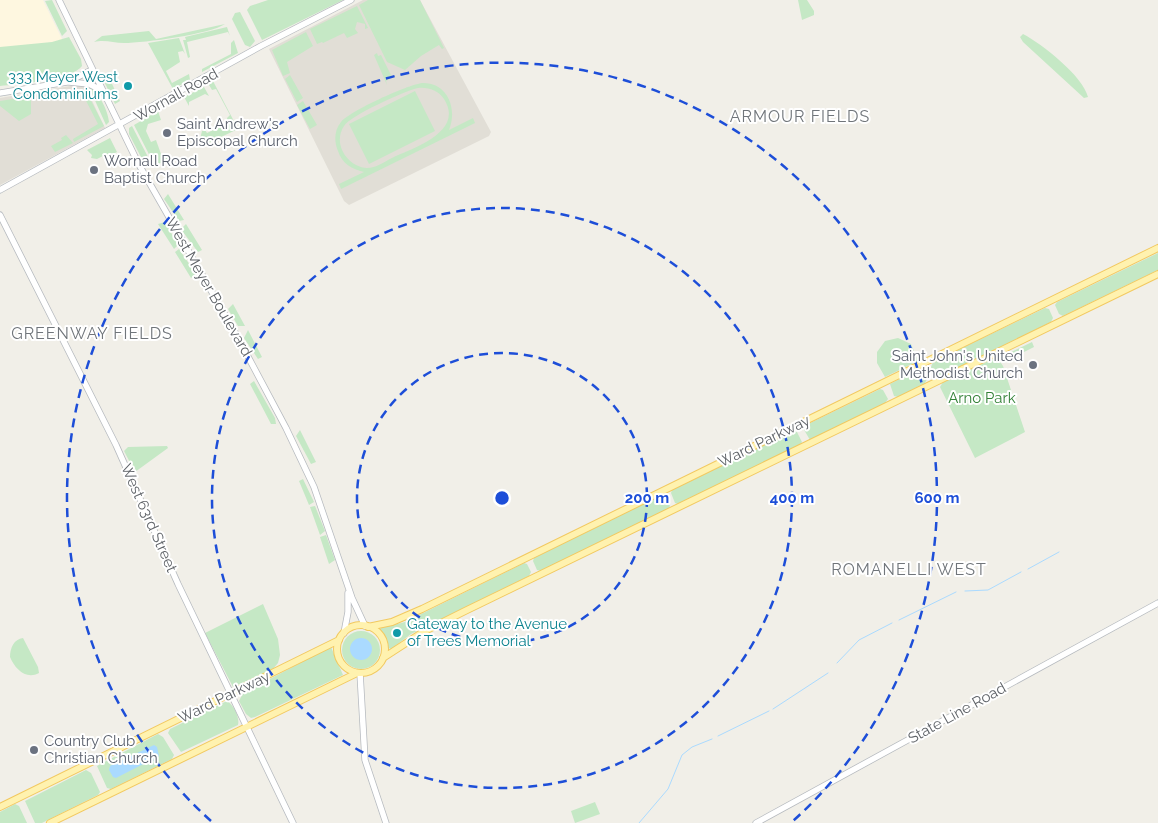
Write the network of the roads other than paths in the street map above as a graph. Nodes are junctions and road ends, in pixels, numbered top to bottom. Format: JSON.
{"nodes":[{"id":1,"x":59,"y":0,"type":"edge"},
{"id":2,"x":352,"y":0,"type":"edge"},
{"id":3,"x":92,"y":70,"type":"junction"},
{"id":4,"x":67,"y":82,"type":"junction"},
{"id":5,"x":103,"y":92,"type":"junction"},
{"id":6,"x":0,"y":93,"type":"edge"},
{"id":7,"x":119,"y":125,"type":"junction"},
{"id":8,"x":0,"y":190,"type":"edge"},
{"id":9,"x":0,"y":215,"type":"edge"},
{"id":10,"x":1158,"y":248,"type":"edge"},
{"id":11,"x":1158,"y":274,"type":"edge"},
{"id":12,"x":346,"y":581,"type":"junction"},
{"id":13,"x":1158,"y":603,"type":"edge"},
{"id":14,"x":367,"y":626,"type":"junction"},
{"id":15,"x":344,"y":632,"type":"junction"},
{"id":16,"x":339,"y":640,"type":"junction"},
{"id":17,"x":383,"y":658,"type":"junction"},
{"id":18,"x":359,"y":673,"type":"junction"},
{"id":19,"x":231,"y":694,"type":"junction"},
{"id":20,"x":247,"y":726,"type":"junction"},
{"id":21,"x":0,"y":807,"type":"edge"},
{"id":22,"x":50,"y":823,"type":"edge"},
{"id":23,"x":293,"y":823,"type":"edge"},
{"id":24,"x":386,"y":823,"type":"edge"},
{"id":25,"x":756,"y":823,"type":"edge"}],
"edges":[{"from":1,"to":3,"type":"main road","name":"West Meyer Boulevard"},
{"from":2,"to":7,"type":"main road","name":"Wornall Road"},
{"from":3,"to":4,"type":"main road"},
{"from":3,"to":5,"type":"main road","name":"West Meyer Boulevard"},
{"from":4,"to":5,"type":"main road"},
{"from":4,"to":6,"type":"main road"},
{"from":5,"to":7,"type":"main road","name":"West Meyer Boulevard"},
{"from":7,"to":8,"type":"main road","name":"Wornall Road"},
{"from":7,"to":12,"type":"main road","name":"West Meyer Boulevard"},
{"from":9,"to":19,"type":"main road","name":"West 63rd Street"},
{"from":10,"to":14,"type":"main road","name":"Ward Parkway"},
{"from":11,"to":17,"type":"main road","name":"Ward Parkway"},
{"from":12,"to":14,"type":"main road"},
{"from":12,"to":15,"type":"main road"},
{"from":13,"to":25,"type":"main road","name":"State Line Road"},
{"from":14,"to":15,"type":"main road"},
{"from":14,"to":17,"type":"main road"},
{"from":15,"to":16,"type":"main road"},
{"from":16,"to":18,"type":"main road"},
{"from":16,"to":19,"type":"main road","name":"Ward Parkway"},
{"from":17,"to":18,"type":"main road"},
{"from":18,"to":20,"type":"main road"},
{"from":18,"to":24,"type":"main road"},
{"from":19,"to":20,"type":"main road","name":"West 63rd Street"},
{"from":19,"to":21,"type":"main road","name":"Ward Parkway"},
{"from":20,"to":22,"type":"main road"},
{"from":20,"to":23,"type":"main road","name":"West 63rd Street"}]}
